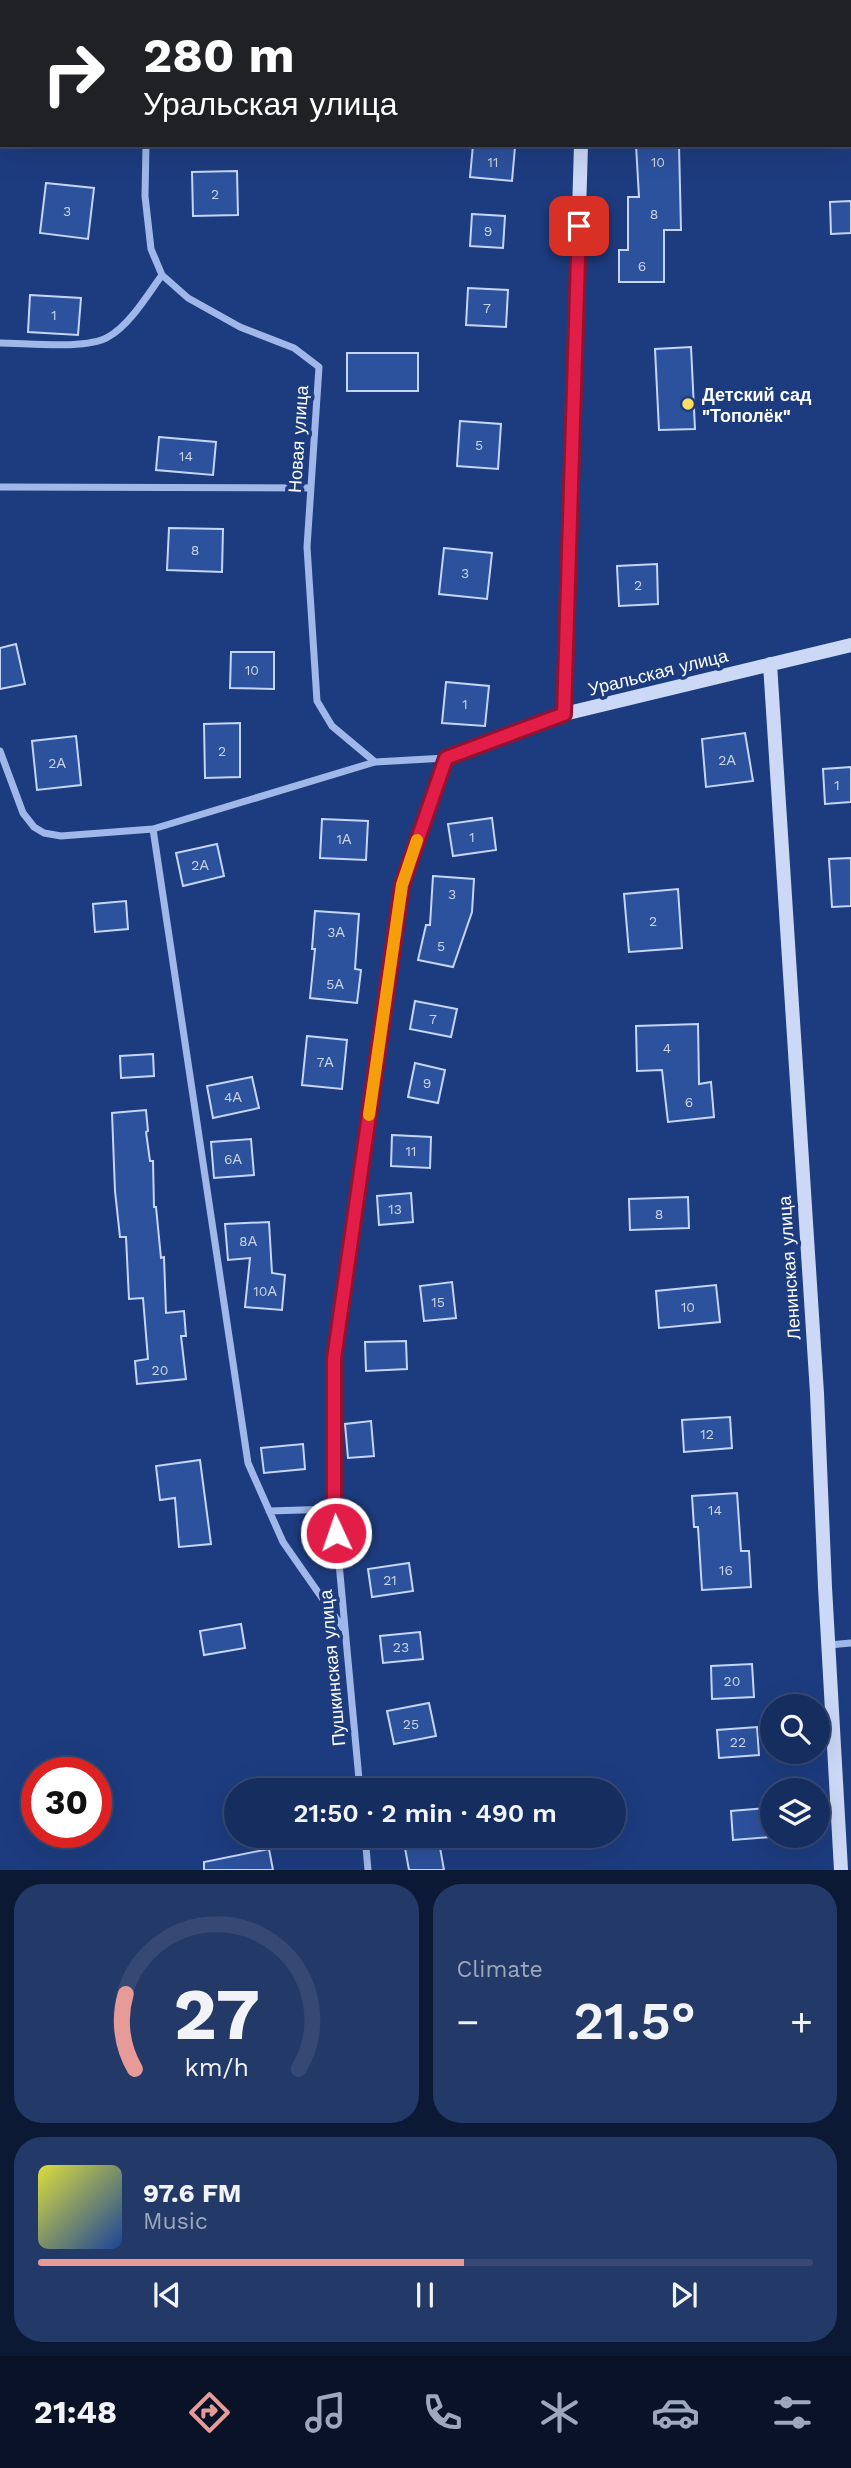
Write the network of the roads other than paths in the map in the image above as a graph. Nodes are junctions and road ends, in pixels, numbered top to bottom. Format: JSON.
{"nodes":[{"id":1,"x":146,"y":147,"type":"edge"},
{"id":2,"x":581,"y":147,"type":"edge"},
{"id":3,"x":162,"y":275,"type":"junction"},
{"id":4,"x":0,"y":342,"type":"edge"},
{"id":5,"x":0,"y":486,"type":"edge"},
{"id":6,"x":311,"y":488,"type":"junction"},
{"id":7,"x":851,"y":645,"type":"edge"},
{"id":8,"x":770,"y":664,"type":"junction"},
{"id":9,"x":564,"y":714,"type":"junction"},
{"id":10,"x":0,"y":751,"type":"edge"},
{"id":11,"x":446,"y":758,"type":"junction"},
{"id":12,"x":375,"y":762,"type":"junction"},
{"id":13,"x":153,"y":829,"type":"junction"},
{"id":14,"x":334,"y":1508,"type":"junction"},
{"id":15,"x":270,"y":1511,"type":"junction"},
{"id":16,"x":344,"y":1630,"type":"junction"},
{"id":17,"x":851,"y":1643,"type":"edge"},
{"id":18,"x":828,"y":1645,"type":"junction"},
{"id":19,"x":359,"y":1778,"type":"edge"},
{"id":20,"x":366,"y":1848,"type":"edge"},
{"id":21,"x":368,"y":1870,"type":"edge"},
{"id":22,"x":841,"y":1870,"type":"edge"}],
"edges":[{"from":1,"to":3,"type":"street","name":"Новая улица"},
{"from":2,"to":9,"type":"street"},
{"from":3,"to":4,"type":"street"},
{"from":3,"to":6,"type":"street","name":"Новая улица"},
{"from":5,"to":6,"type":"street"},
{"from":6,"to":12,"type":"street","name":"Новая улица"},
{"from":7,"to":8,"type":"street","name":"Уральская улица"},
{"from":8,"to":9,"type":"street","name":"Уральская улица"},
{"from":8,"to":18,"type":"street","name":"Ленинская улица"},
{"from":9,"to":11,"type":"street","name":"Уральская улица"},
{"from":10,"to":13,"type":"street","name":"Уральская улица"},
{"from":11,"to":12,"type":"street","name":"Уральская улица"},
{"from":11,"to":14,"type":"street","name":"Пушкинская улица"},
{"from":12,"to":13,"type":"street","name":"Уральская улица"},
{"from":13,"to":15,"type":"street"},
{"from":14,"to":15,"type":"street"},
{"from":14,"to":16,"type":"street","name":"Пушкинская улица"},
{"from":15,"to":16,"type":"street"},
{"from":16,"to":19,"type":"street","name":"Пушкинская улица"},
{"from":17,"to":18,"type":"street"},
{"from":18,"to":22,"type":"street","name":"Ленинская улица"},
{"from":20,"to":21,"type":"street"}]}
